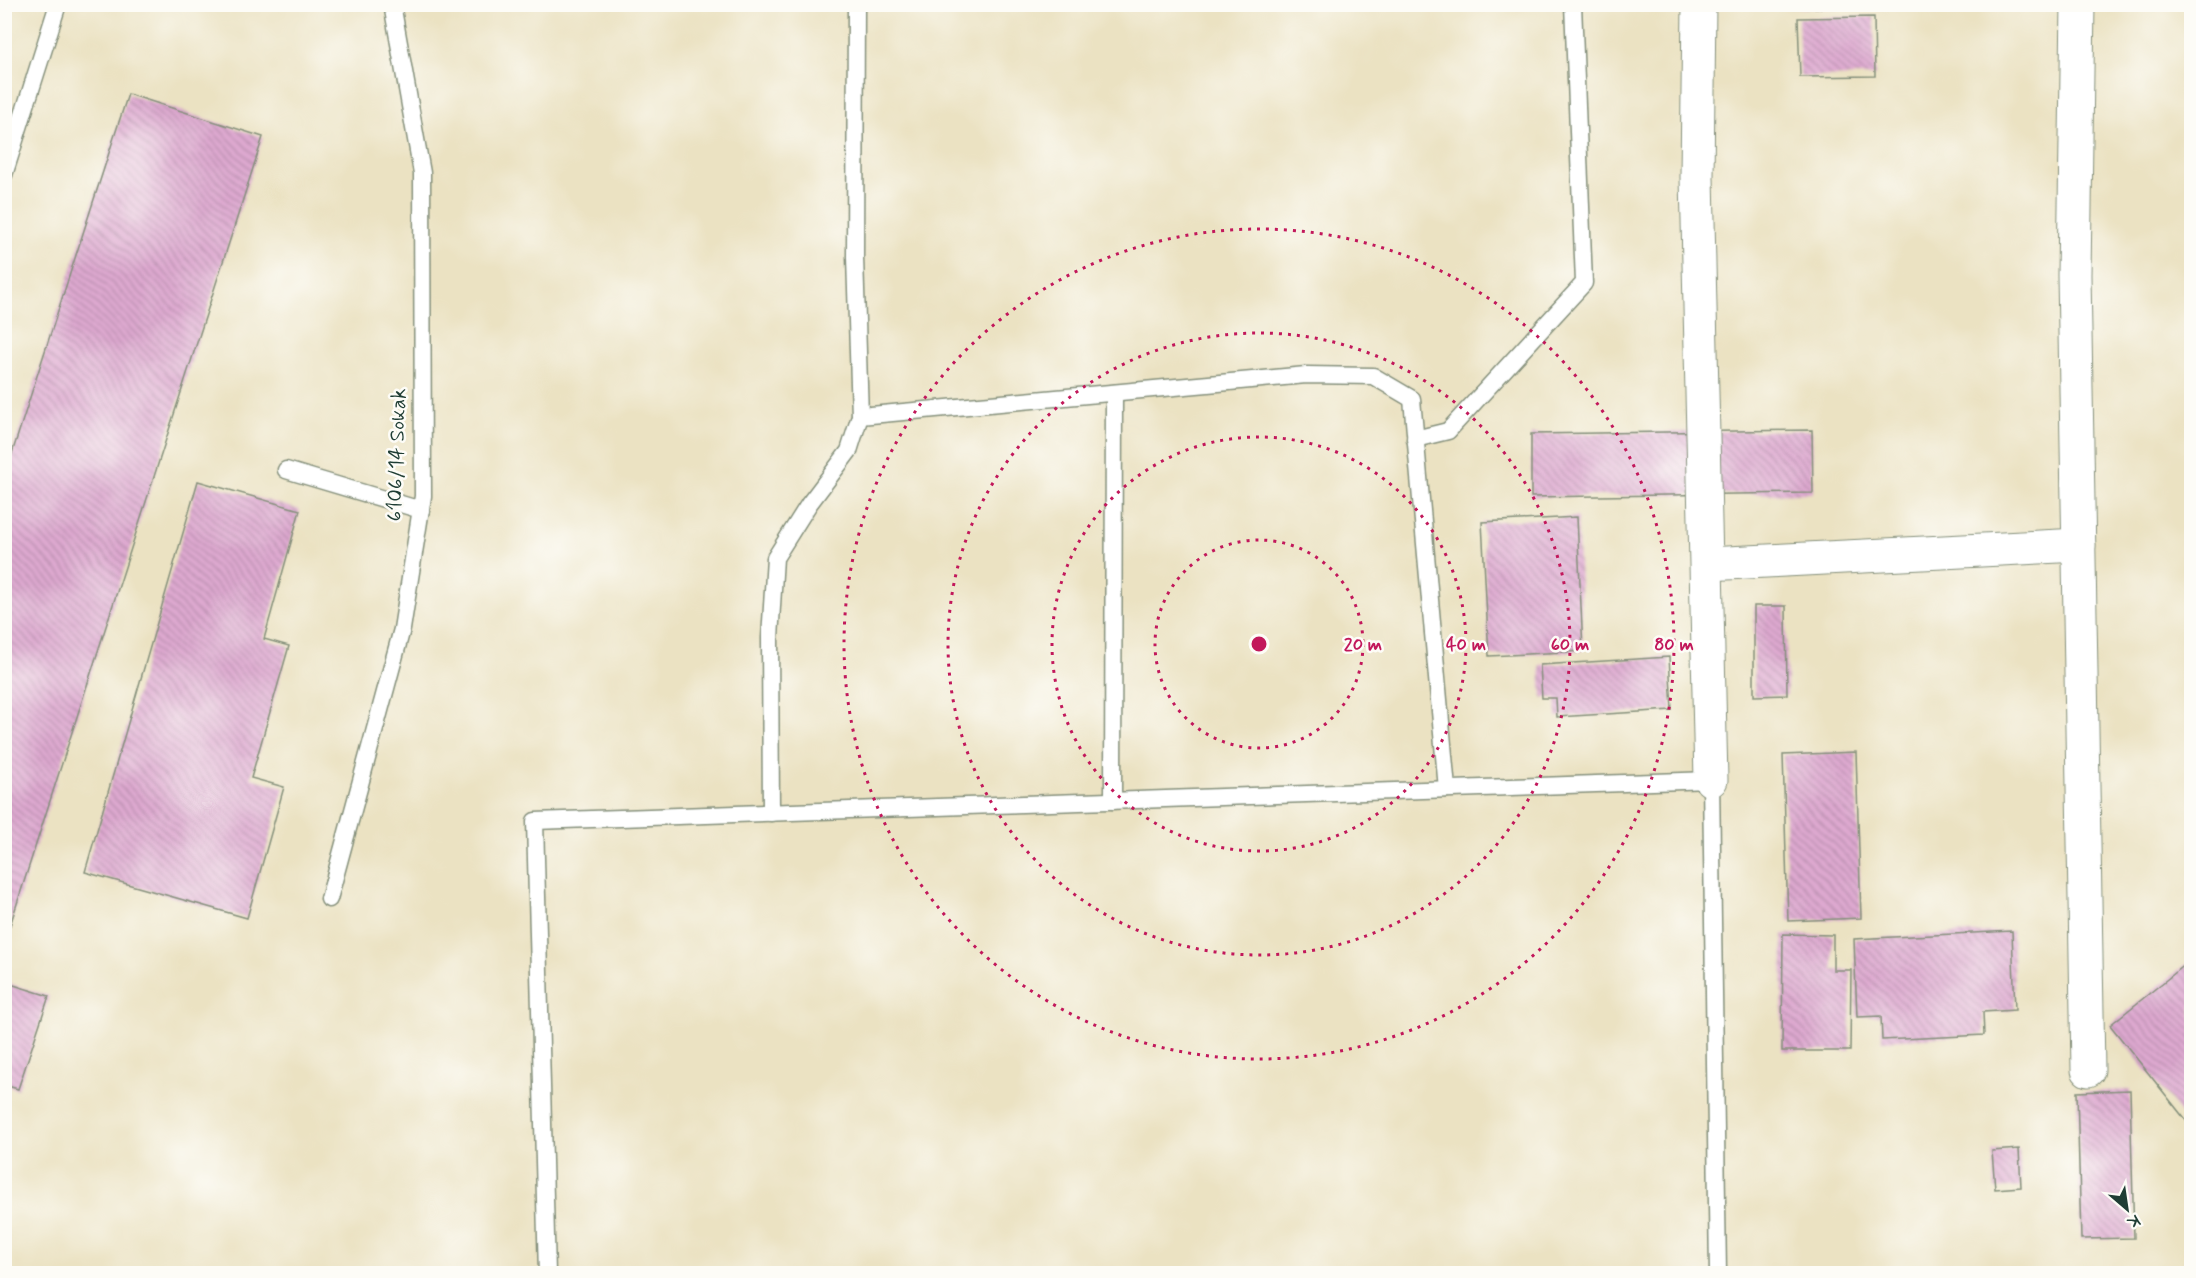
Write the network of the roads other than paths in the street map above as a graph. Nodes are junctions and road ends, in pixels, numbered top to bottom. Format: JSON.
{"nodes":[{"id":1,"x":58,"y":4,"type":"edge"},
{"id":2,"x":392,"y":4,"type":"edge"},
{"id":3,"x":856,"y":4,"type":"edge"},
{"id":4,"x":1573,"y":4,"type":"edge"},
{"id":5,"x":1699,"y":4,"type":"edge"},
{"id":6,"x":2078,"y":4,"type":"edge"},
{"id":7,"x":4,"y":174,"type":"edge"},
{"id":8,"x":1114,"y":393,"type":"junction"},
{"id":9,"x":860,"y":416,"type":"junction"},
{"id":10,"x":1415,"y":439,"type":"junction"},
{"id":11,"x":286,"y":470,"type":"dead end"},
{"id":12,"x":421,"y":510,"type":"junction"},
{"id":13,"x":2079,"y":545,"type":"junction"},
{"id":14,"x":1707,"y":564,"type":"junction"},
{"id":15,"x":1711,"y":780,"type":"junction"},
{"id":16,"x":1448,"y":789,"type":"junction"},
{"id":17,"x":1113,"y":801,"type":"junction"},
{"id":18,"x":771,"y":813,"type":"junction"},
{"id":19,"x":329,"y":899,"type":"dead end"},
{"id":20,"x":2088,"y":1070,"type":"dead end"},
{"id":21,"x":547,"y":1274,"type":"edge"},
{"id":22,"x":1718,"y":1274,"type":"edge"}],
"edges":[{"from":1,"to":7,"type":"lane"},
{"from":2,"to":12,"type":"lane","name":"6106/14 Sokak"},
{"from":3,"to":9,"type":"lane"},
{"from":4,"to":10,"type":"lane"},
{"from":5,"to":14,"type":"street"},
{"from":6,"to":13,"type":"street"},
{"from":8,"to":9,"type":"lane"},
{"from":8,"to":10,"type":"lane"},
{"from":8,"to":17,"type":"lane"},
{"from":9,"to":18,"type":"lane"},
{"from":10,"to":16,"type":"lane"},
{"from":11,"to":12,"type":"lane"},
{"from":12,"to":19,"type":"lane","name":"6106/14 Sokak"},
{"from":13,"to":14,"type":"street"},
{"from":13,"to":20,"type":"street"},
{"from":14,"to":15,"type":"street"},
{"from":15,"to":16,"type":"lane"},
{"from":15,"to":22,"type":"lane"},
{"from":16,"to":17,"type":"lane"},
{"from":17,"to":18,"type":"lane"},
{"from":18,"to":21,"type":"lane"}]}
